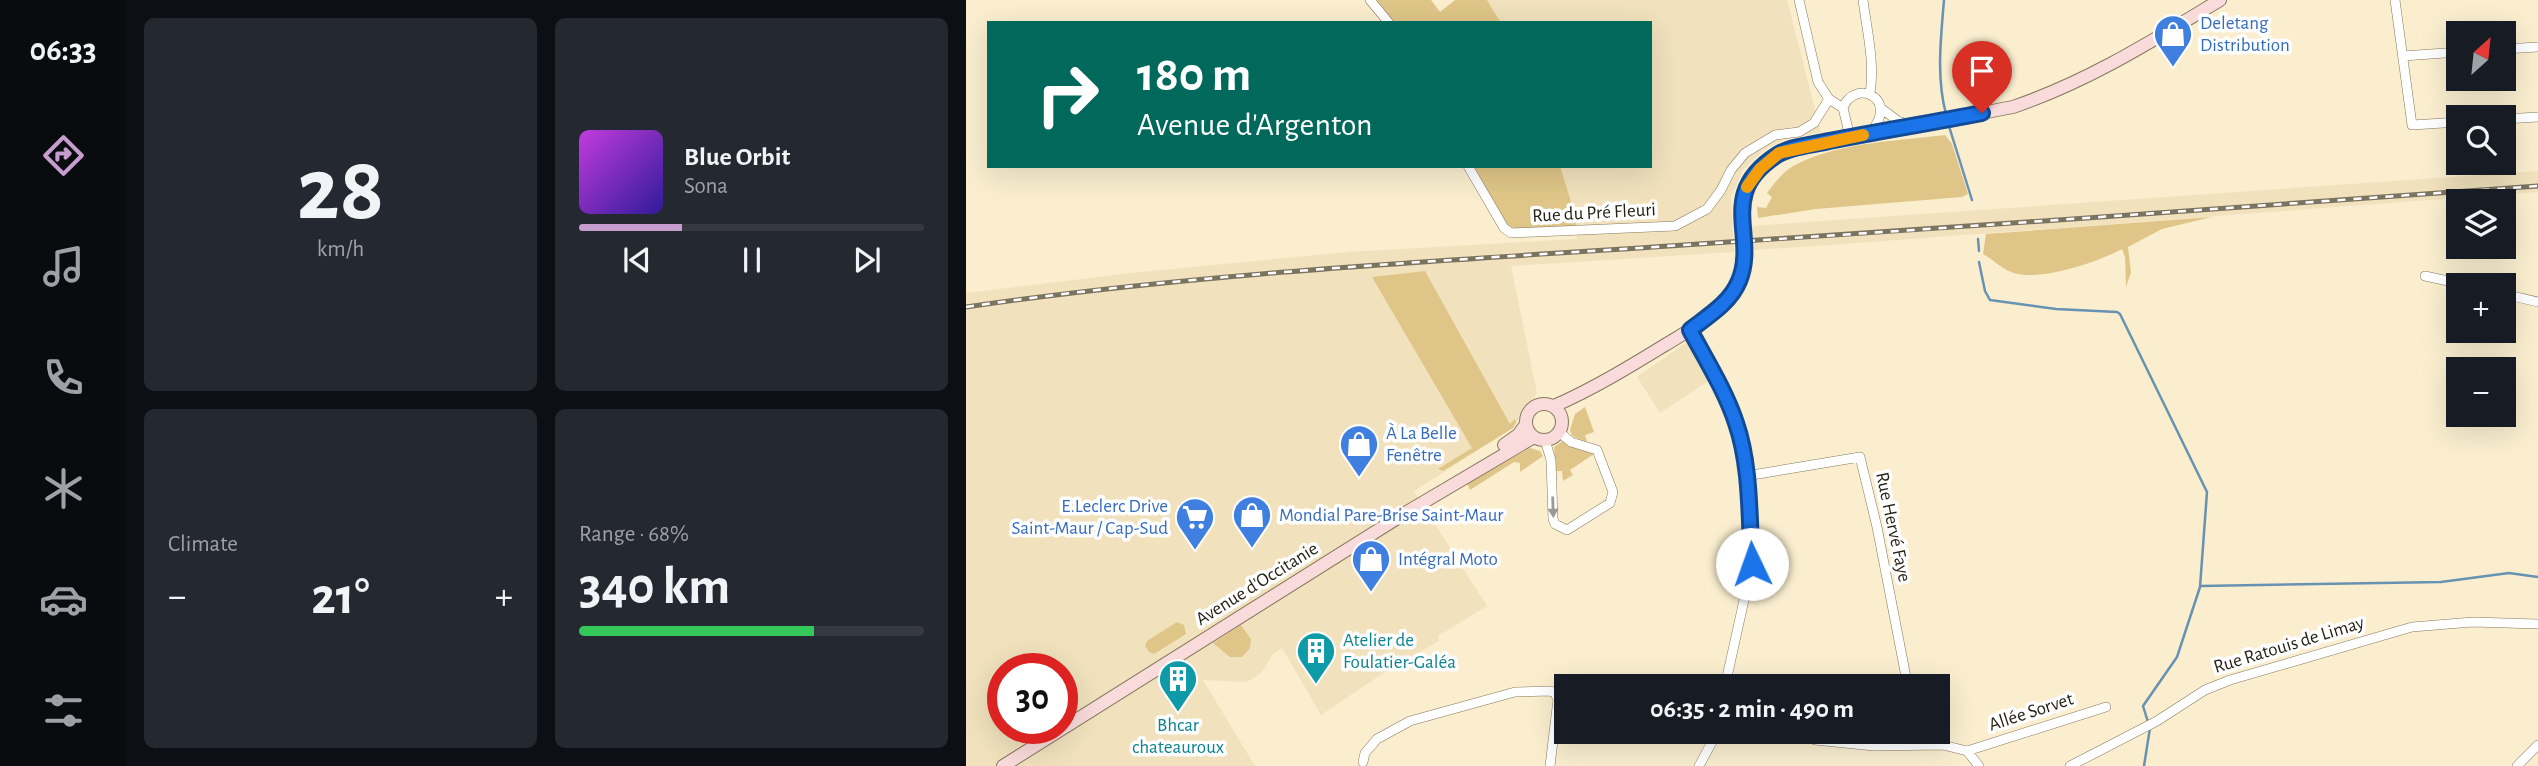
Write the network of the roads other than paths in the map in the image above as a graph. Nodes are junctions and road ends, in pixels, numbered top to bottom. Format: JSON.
{"nodes":[{"id":1,"x":1370,"y":0,"type":"edge"},
{"id":2,"x":1799,"y":0,"type":"edge"},
{"id":3,"x":1863,"y":0,"type":"edge"},
{"id":4,"x":2220,"y":0,"type":"edge"},
{"id":5,"x":2395,"y":0,"type":"edge"},
{"id":6,"x":1387,"y":21,"type":"edge"},
{"id":7,"x":2538,"y":47,"type":"edge"},
{"id":8,"x":2516,"y":48,"type":"edge"},
{"id":9,"x":2446,"y":53,"type":"edge"},
{"id":10,"x":2403,"y":56,"type":"junction"},
{"id":11,"x":1870,"y":94,"type":"junction"},
{"id":12,"x":1829,"y":99,"type":"junction"},
{"id":13,"x":1843,"y":108,"type":"junction"},
{"id":14,"x":1882,"y":109,"type":"junction"},
{"id":15,"x":2538,"y":117,"type":"edge"},
{"id":16,"x":2516,"y":118,"type":"edge"},
{"id":17,"x":2446,"y":123,"type":"edge"},
{"id":18,"x":1915,"y":126,"type":"junction"},
{"id":19,"x":1870,"y":134,"type":"junction"},
{"id":20,"x":1850,"y":137,"type":"junction"},
{"id":21,"x":1469,"y":168,"type":"edge"},
{"id":22,"x":2424,"y":276,"type":"dead end"},
{"id":23,"x":2446,"y":281,"type":"edge"},
{"id":24,"x":2516,"y":297,"type":"edge"},
{"id":25,"x":2538,"y":302,"type":"edge"},
{"id":26,"x":1690,"y":330,"type":"junction"},
{"id":27,"x":1598,"y":386,"type":"junction"},
{"id":28,"x":1553,"y":406,"type":"junction"},
{"id":29,"x":1526,"y":424,"type":"junction"},
{"id":30,"x":1561,"y":426,"type":"junction"},
{"id":31,"x":1539,"y":438,"type":"junction"},
{"id":32,"x":1746,"y":476,"type":"junction"},
{"id":33,"x":2538,"y":624,"type":"edge"},
{"id":34,"x":1728,"y":674,"type":"edge"},
{"id":35,"x":1905,"y":674,"type":"edge"},
{"id":36,"x":2106,"y":707,"type":"dead end"},
{"id":37,"x":1078,"y":712,"type":"edge"},
{"id":38,"x":1026,"y":744,"type":"edge"},
{"id":39,"x":1711,"y":744,"type":"edge"},
{"id":40,"x":1854,"y":744,"type":"edge"},
{"id":41,"x":2538,"y":745,"type":"edge"},
{"id":42,"x":1967,"y":751,"type":"junction"},
{"id":43,"x":1363,"y":762,"type":"dead end"},
{"id":44,"x":990,"y":766,"type":"edge"},
{"id":45,"x":1003,"y":766,"type":"edge"},
{"id":46,"x":1550,"y":766,"type":"edge"},
{"id":47,"x":1699,"y":766,"type":"edge"},
{"id":48,"x":1979,"y":766,"type":"edge"},
{"id":49,"x":2070,"y":766,"type":"edge"},
{"id":50,"x":2517,"y":766,"type":"edge"}],
"edges":[{"from":1,"to":6,"type":"street"},
{"from":2,"to":12,"type":"street"},
{"from":3,"to":11,"type":"street"},
{"from":4,"to":18,"type":"main road"},
{"from":5,"to":10,"type":"street"},
{"from":7,"to":8,"type":"street"},
{"from":9,"to":10,"type":"street"},
{"from":10,"to":17,"type":"street"},
{"from":11,"to":13,"type":"street"},
{"from":11,"to":14,"type":"street"},
{"from":12,"to":13,"type":"street"},
{"from":12,"to":21,"type":"street","name":"Rue du Pré Fleuri"},
{"from":13,"to":20,"type":"street"},
{"from":14,"to":18,"type":"street"},
{"from":14,"to":19,"type":"street"},
{"from":15,"to":16,"type":"street"},
{"from":18,"to":19,"type":"main road"},
{"from":19,"to":20,"type":"main road"},
{"from":20,"to":26,"type":"main road","name":"Avenue d'Occitanie"},
{"from":22,"to":23,"type":"street"},
{"from":24,"to":25,"type":"street"},
{"from":26,"to":27,"type":"main road","name":"Avenue d'Occitanie"},
{"from":26,"to":32,"type":"street"},
{"from":27,"to":28,"type":"main road","name":"Avenue d'Occitanie"},
{"from":27,"to":30,"type":"main road","name":"Avenue d'Occitanie"},
{"from":28,"to":29,"type":"main road","name":"Avenue d'Occitanie"},
{"from":28,"to":30,"type":"main road"},
{"from":29,"to":31,"type":"main road"},
{"from":29,"to":37,"type":"main road","name":"Avenue d'Occitanie"},
{"from":30,"to":31,"type":"main road","name":"Avenue d'Occitanie"},
{"from":31,"to":30,"type":"street","one_way":true},
{"from":31,"to":45,"type":"main road","name":"Avenue d'Occitanie"},
{"from":32,"to":34,"type":"street"},
{"from":32,"to":35,"type":"street","name":"Rue Hervé Faye"},
{"from":33,"to":49,"type":"street","name":"Rue Ratouis de Limay"},
{"from":36,"to":42,"type":"street","name":"Allée Sorvet"},
{"from":38,"to":44,"type":"main road"},
{"from":39,"to":47,"type":"street"},
{"from":40,"to":42,"type":"street"},
{"from":41,"to":50,"type":"street"},
{"from":42,"to":48,"type":"street"},
{"from":43,"to":46,"type":"street"}]}
